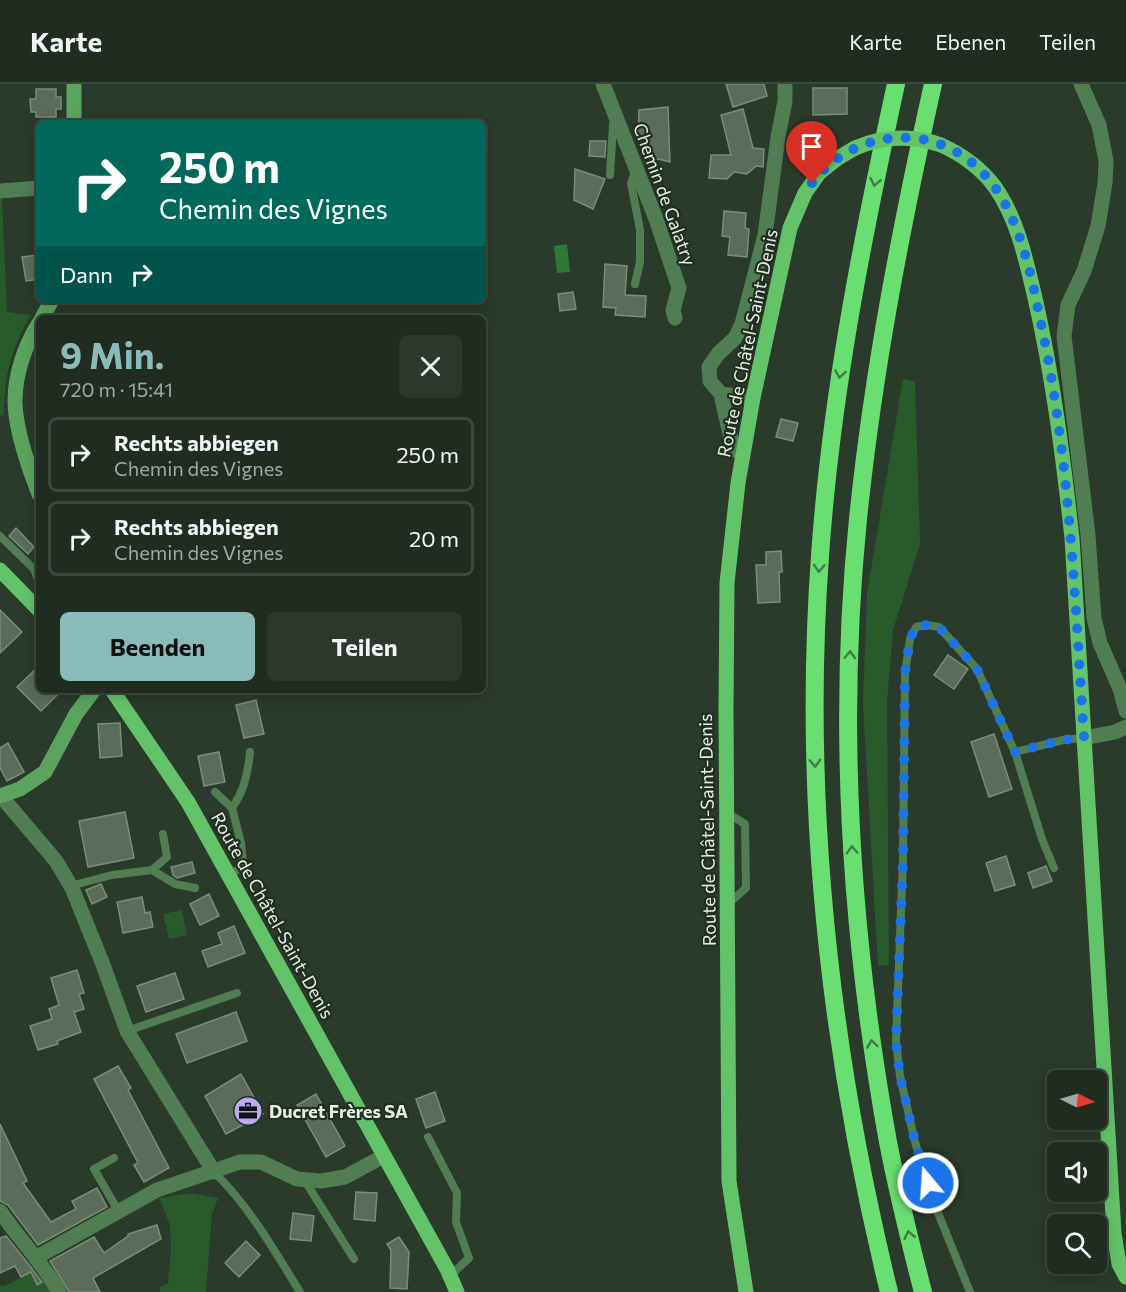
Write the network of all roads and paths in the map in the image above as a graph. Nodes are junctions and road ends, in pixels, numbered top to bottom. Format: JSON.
{"nodes":[{"id":1,"x":74,"y":84,"type":"edge"},
{"id":2,"x":603,"y":84,"type":"edge"},
{"id":3,"x":785,"y":84,"type":"edge"},
{"id":4,"x":896,"y":84,"type":"edge"},
{"id":5,"x":933,"y":84,"type":"edge"},
{"id":6,"x":1080,"y":84,"type":"edge"},
{"id":7,"x":616,"y":117,"type":"junction"},
{"id":8,"x":74,"y":120,"type":"edge"},
{"id":9,"x":636,"y":169,"type":"junction"},
{"id":10,"x":610,"y":175,"type":"dead end"},
{"id":11,"x":36,"y":188,"type":"edge"},
{"id":12,"x":0,"y":191,"type":"edge"},
{"id":13,"x":635,"y":284,"type":"dead end"},
{"id":14,"x":675,"y":318,"type":"dead end"},
{"id":15,"x":36,"y":327,"type":"edge"},
{"id":16,"x":721,"y":394,"type":"junction"},
{"id":17,"x":753,"y":399,"type":"junction"},
{"id":18,"x":743,"y":455,"type":"junction"},
{"id":19,"x":36,"y":485,"type":"edge"},
{"id":20,"x":0,"y":536,"type":"edge"},
{"id":21,"x":0,"y":570,"type":"edge"},
{"id":22,"x":36,"y":574,"type":"edge"},
{"id":23,"x":36,"y":607,"type":"edge"},
{"id":24,"x":91,"y":693,"type":"edge"},
{"id":25,"x":114,"y":693,"type":"edge"},
{"id":26,"x":1126,"y":711,"type":"edge"},
{"id":27,"x":1126,"y":727,"type":"edge"},
{"id":28,"x":1084,"y":738,"type":"junction"},
{"id":29,"x":250,"y":752,"type":"dead end"},
{"id":30,"x":1015,"y":752,"type":"junction"},
{"id":31,"x":215,"y":792,"type":"dead end"},
{"id":32,"x":1,"y":796,"type":"edge"},
{"id":33,"x":232,"y":808,"type":"junction"},
{"id":34,"x":163,"y":834,"type":"dead end"},
{"id":35,"x":1054,"y":867,"type":"dead end"},
{"id":36,"x":152,"y":870,"type":"junction"},
{"id":37,"x":230,"y":878,"type":"junction"},
{"id":38,"x":72,"y":888,"type":"junction"},
{"id":39,"x":195,"y":888,"type":"dead end"},
{"id":40,"x":237,"y":993,"type":"dead end"},
{"id":41,"x":127,"y":1031,"type":"junction"},
{"id":42,"x":428,"y":1137,"type":"dead end"},
{"id":43,"x":384,"y":1156,"type":"junction"},
{"id":44,"x":114,"y":1158,"type":"dead end"},
{"id":45,"x":214,"y":1172,"type":"junction"},
{"id":46,"x":305,"y":1181,"type":"junction"},
{"id":47,"x":0,"y":1211,"type":"edge"},
{"id":48,"x":119,"y":1212,"type":"junction"},
{"id":49,"x":37,"y":1257,"type":"junction"},
{"id":50,"x":354,"y":1259,"type":"dead end"},
{"id":51,"x":450,"y":1276,"type":"junction"},
{"id":52,"x":1126,"y":1277,"type":"edge"},
{"id":53,"x":59,"y":1292,"type":"edge"},
{"id":54,"x":300,"y":1292,"type":"edge"},
{"id":55,"x":457,"y":1292,"type":"edge"},
{"id":56,"x":746,"y":1292,"type":"edge"},
{"id":57,"x":889,"y":1292,"type":"edge"},
{"id":58,"x":922,"y":1292,"type":"edge"},
{"id":59,"x":970,"y":1292,"type":"edge"}],
"edges":[{"from":1,"to":8,"type":"street"},
{"from":2,"to":7,"type":"street","name":"Chemin de Galatry"},
{"from":3,"to":16,"type":"street"},
{"from":4,"to":57,"type":"highway","one_way":true},
{"from":58,"to":5,"type":"highway","one_way":true},
{"from":6,"to":26,"type":"street"},
{"from":7,"to":9,"type":"street","name":"Chemin de Galatry"},
{"from":7,"to":10,"type":"lane"},
{"from":9,"to":13,"type":"lane"},
{"from":9,"to":14,"type":"street","name":"Chemin de Galatry"},
{"from":11,"to":12,"type":"street"},
{"from":15,"to":19,"type":"street"},
{"from":16,"to":17,"type":"street"},
{"from":16,"to":18,"type":"street"},
{"from":17,"to":18,"type":"main road","name":"Route de Châtel-Saint-Denis"},
{"from":17,"to":28,"type":"main road","name":"Route de Châtel-Saint-Denis","bridge":true},
{"from":18,"to":56,"type":"main road","name":"Route de Châtel-Saint-Denis"},
{"from":20,"to":22,"type":"lane"},
{"from":21,"to":23,"type":"main road"},
{"from":24,"to":32,"type":"street"},
{"from":25,"to":37,"type":"main road","name":"Route de Châtel-Saint-Denis"},
{"from":27,"to":28,"type":"street"},
{"from":28,"to":30,"type":"lane"},
{"from":28,"to":52,"type":"main road","name":"Route de Châtel-Saint-Denis"},
{"from":29,"to":33,"type":"lane"},
{"from":30,"to":35,"type":"lane"},
{"from":30,"to":59,"type":"lane"},
{"from":31,"to":33,"type":"lane"},
{"from":32,"to":38,"type":"street"},
{"from":33,"to":37,"type":"lane"},
{"from":34,"to":36,"type":"lane"},
{"from":36,"to":38,"type":"lane"},
{"from":36,"to":39,"type":"lane"},
{"from":37,"to":43,"type":"main road","name":"Route de Châtel-Saint-Denis"},
{"from":38,"to":41,"type":"street"},
{"from":40,"to":41,"type":"lane"},
{"from":41,"to":45,"type":"street"},
{"from":42,"to":51,"type":"lane"},
{"from":43,"to":46,"type":"street"},
{"from":43,"to":51,"type":"main road","name":"Route de Châtel-Saint-Denis"},
{"from":44,"to":48,"type":"lane"},
{"from":45,"to":46,"type":"street"},
{"from":45,"to":48,"type":"street"},
{"from":45,"to":54,"type":"lane"},
{"from":46,"to":50,"type":"lane"},
{"from":47,"to":49,"type":"street"},
{"from":48,"to":49,"type":"street"},
{"from":49,"to":53,"type":"street"},
{"from":51,"to":55,"type":"main road","name":"Route de Châtel-Saint-Denis"}]}
